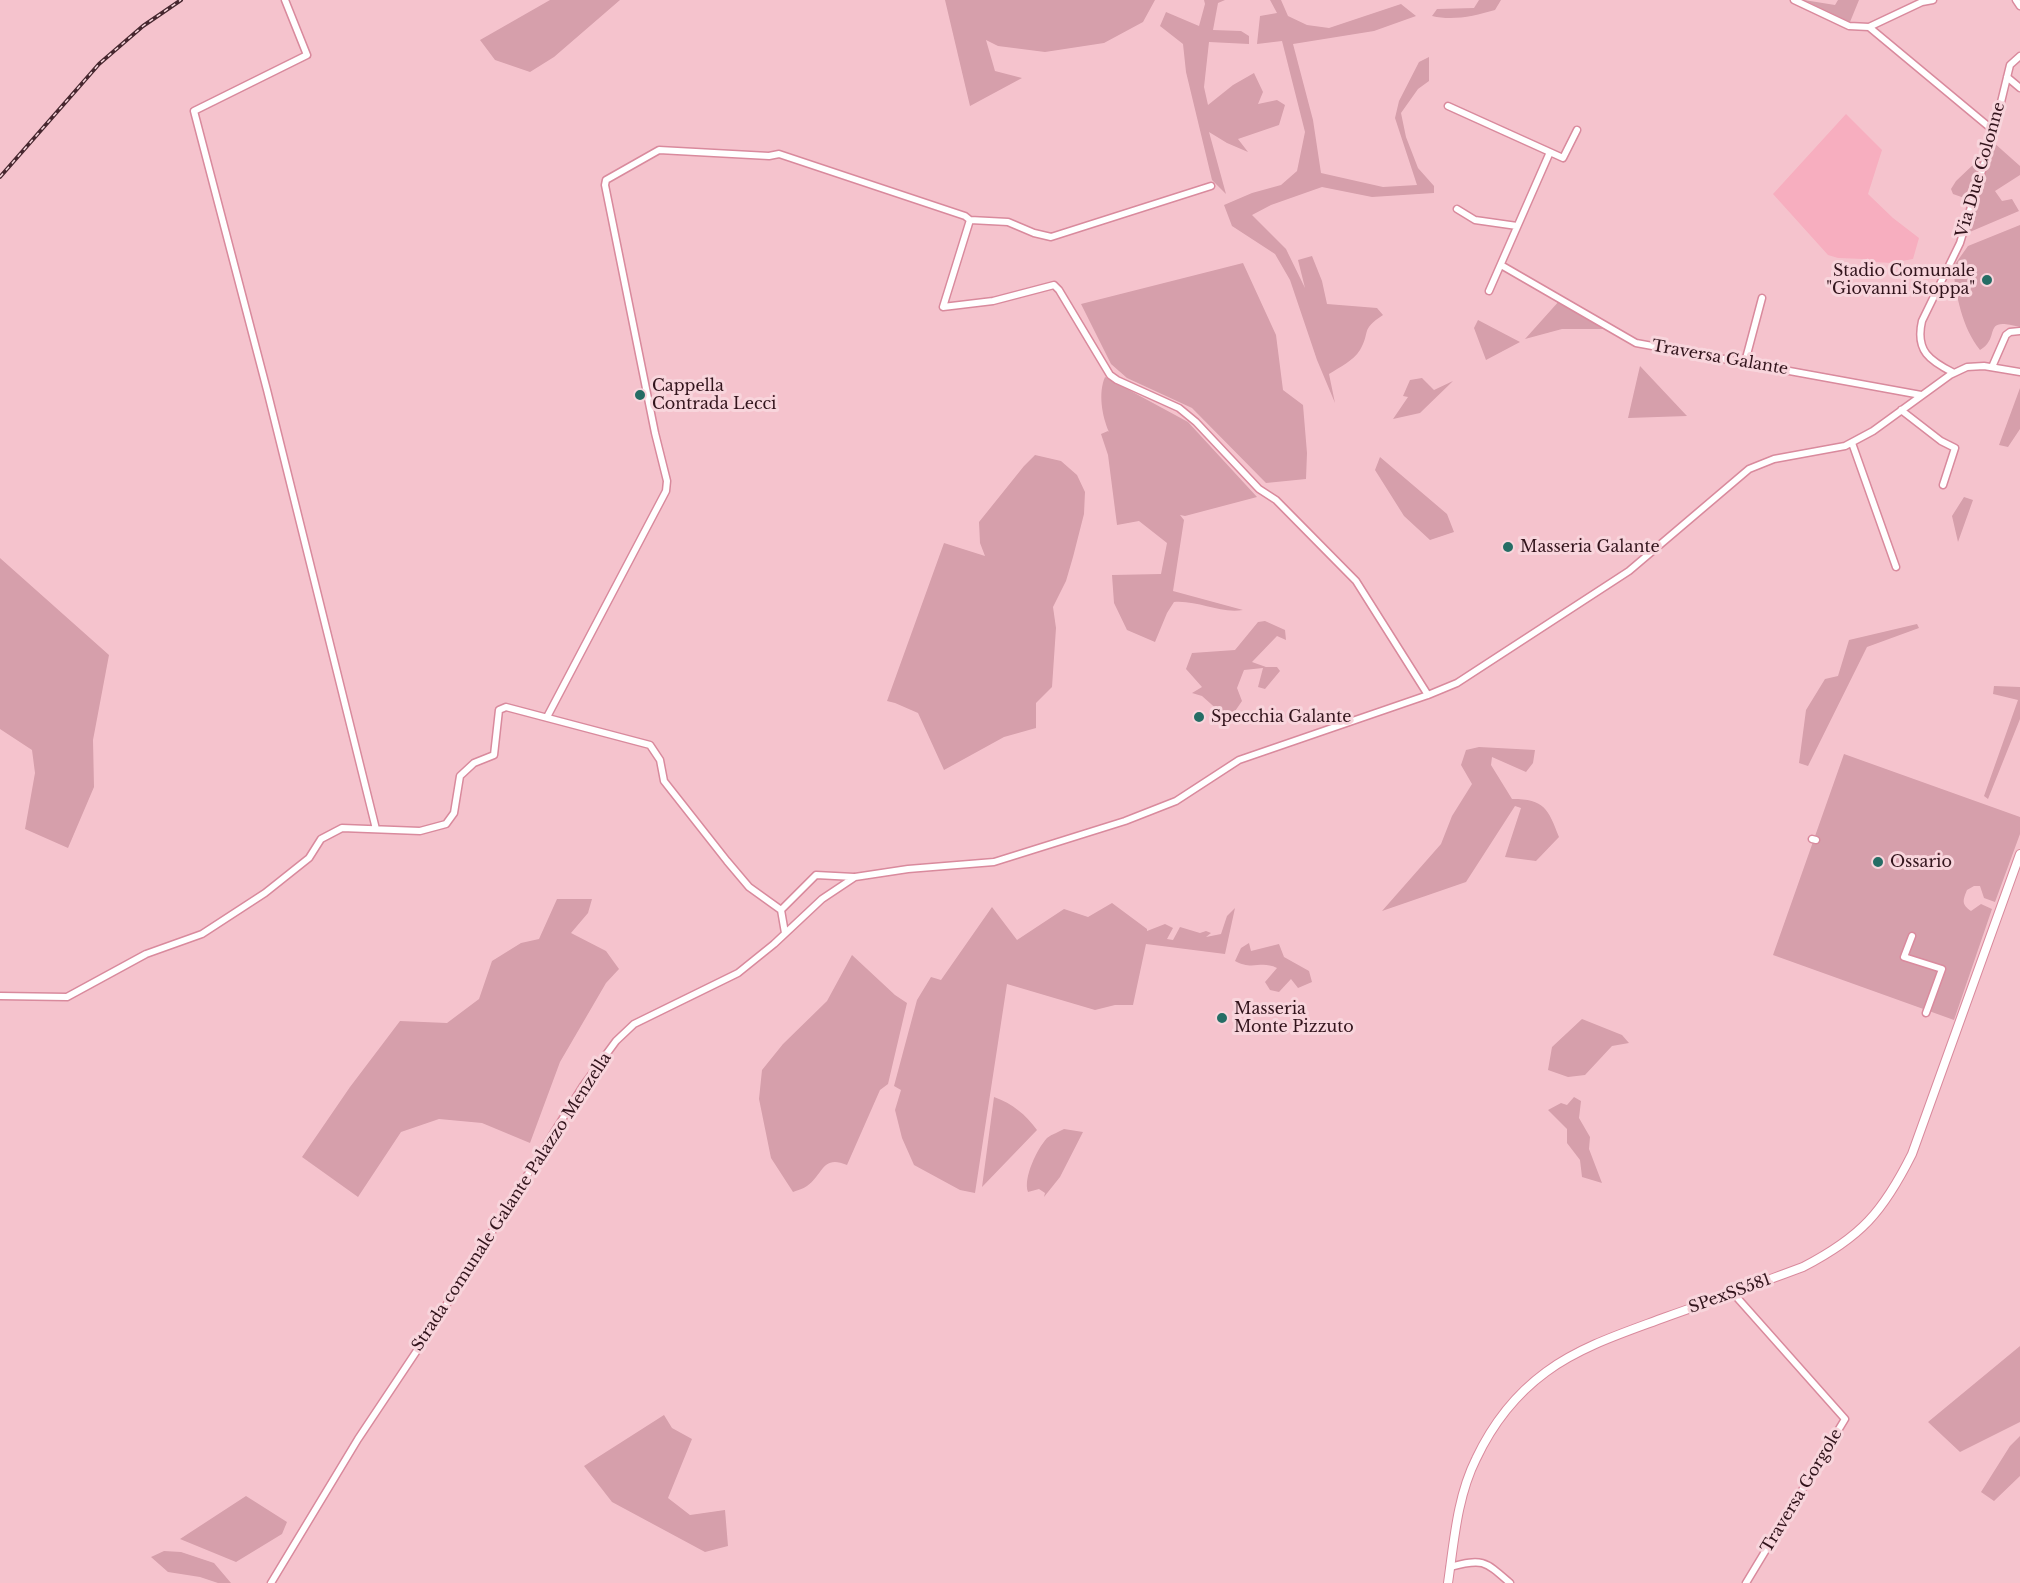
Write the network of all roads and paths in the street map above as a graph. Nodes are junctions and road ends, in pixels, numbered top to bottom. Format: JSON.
{"nodes":[{"id":1,"x":285,"y":0,"type":"edge"},
{"id":2,"x":1794,"y":0,"type":"edge"},
{"id":3,"x":1934,"y":0,"type":"edge"},
{"id":4,"x":2016,"y":0,"type":"edge"},
{"id":5,"x":2020,"y":6,"type":"edge"},
{"id":6,"x":1869,"y":27,"type":"junction"},
{"id":7,"x":2020,"y":56,"type":"edge"},
{"id":8,"x":2007,"y":77,"type":"junction"},
{"id":9,"x":2020,"y":88,"type":"edge"},
{"id":10,"x":1448,"y":106,"type":"dead end"},
{"id":11,"x":1577,"y":130,"type":"dead end"},
{"id":12,"x":1994,"y":131,"type":"junction"},
{"id":13,"x":1550,"y":152,"type":"junction"},
{"id":14,"x":1211,"y":186,"type":"dead end"},
{"id":15,"x":1457,"y":208,"type":"dead end"},
{"id":16,"x":970,"y":220,"type":"junction"},
{"id":17,"x":1517,"y":226,"type":"junction"},
{"id":18,"x":1501,"y":265,"type":"junction"},
{"id":19,"x":1489,"y":291,"type":"dead end"},
{"id":20,"x":1762,"y":298,"type":"dead end"},
{"id":21,"x":2020,"y":332,"type":"edge"},
{"id":22,"x":1745,"y":362,"type":"junction"},
{"id":23,"x":1992,"y":367,"type":"junction"},
{"id":24,"x":2020,"y":372,"type":"edge"},
{"id":25,"x":1953,"y":373,"type":"junction"},
{"id":26,"x":1921,"y":394,"type":"junction"},
{"id":27,"x":1901,"y":410,"type":"junction"},
{"id":28,"x":1852,"y":443,"type":"junction"},
{"id":29,"x":1943,"y":485,"type":"dead end"},
{"id":30,"x":1896,"y":567,"type":"dead end"},
{"id":31,"x":1428,"y":695,"type":"junction"},
{"id":32,"x":547,"y":717,"type":"junction"},
{"id":33,"x":376,"y":829,"type":"junction"},
{"id":34,"x":2020,"y":854,"type":"edge"},
{"id":35,"x":855,"y":877,"type":"junction"},
{"id":36,"x":782,"y":910,"type":"junction"},
{"id":37,"x":785,"y":933,"type":"junction"},
{"id":38,"x":1912,"y":936,"type":"dead end"},
{"id":39,"x":0,"y":996,"type":"edge"},
{"id":40,"x":1926,"y":1013,"type":"dead end"},
{"id":41,"x":1734,"y":1293,"type":"junction"},
{"id":42,"x":1450,"y":1567,"type":"junction"},
{"id":43,"x":271,"y":1583,"type":"edge"},
{"id":44,"x":1448,"y":1583,"type":"edge"},
{"id":45,"x":1510,"y":1583,"type":"edge"},
{"id":46,"x":1746,"y":1583,"type":"edge"}],
"edges":[{"from":1,"to":33,"type":"street"},
{"from":2,"to":6,"type":"street"},
{"from":3,"to":6,"type":"street"},
{"from":4,"to":5,"type":"street"},
{"from":6,"to":12,"type":"street"},
{"from":7,"to":8,"type":"street","name":"Via Due Colonne"},
{"from":8,"to":9,"type":"street"},
{"from":8,"to":12,"type":"street","name":"Via Due Colonne"},
{"from":10,"to":13,"type":"street"},
{"from":11,"to":13,"type":"street"},
{"from":12,"to":25,"type":"street","name":"Via Due Colonne"},
{"from":13,"to":17,"type":"street"},
{"from":14,"to":16,"type":"street"},
{"from":15,"to":17,"type":"street"},
{"from":16,"to":31,"type":"street"},
{"from":16,"to":32,"type":"street"},
{"from":17,"to":18,"type":"street"},
{"from":18,"to":19,"type":"street"},
{"from":18,"to":22,"type":"street","name":"Traversa Galante"},
{"from":20,"to":22,"type":"street"},
{"from":21,"to":23,"type":"street"},
{"from":22,"to":26,"type":"street","name":"Traversa Galante"},
{"from":23,"to":24,"type":"street","name":"Strada comunale Galante Palazzo Menzella"},
{"from":23,"to":25,"type":"street","name":"Strada comunale Galante Palazzo Menzella"},
{"from":25,"to":26,"type":"street","name":"Strada comunale Galante Palazzo Menzella"},
{"from":26,"to":27,"type":"street","name":"Strada comunale Galante Palazzo Menzella"},
{"from":27,"to":28,"type":"street","name":"Strada comunale Galante Palazzo Menzella"},
{"from":27,"to":29,"type":"street"},
{"from":28,"to":30,"type":"street"},
{"from":28,"to":31,"type":"street","name":"Strada comunale Galante Palazzo Menzella"},
{"from":31,"to":35,"type":"street","name":"Strada comunale Galante Palazzo Menzella"},
{"from":32,"to":33,"type":"street"},
{"from":32,"to":36,"type":"street"},
{"from":33,"to":39,"type":"street"},
{"from":34,"to":41,"type":"main road","name":"SPexSS581"},
{"from":35,"to":36,"type":"street"},
{"from":35,"to":37,"type":"street","name":"Strada comunale Galante Palazzo Menzella"},
{"from":36,"to":37,"type":"street"},
{"from":37,"to":43,"type":"street","name":"Strada comunale Galante Palazzo Menzella"},
{"from":38,"to":40,"type":"street"},
{"from":41,"to":42,"type":"main road","name":"SPexSS581"},
{"from":41,"to":46,"type":"street","name":"Traversa Gorgole"},
{"from":42,"to":44,"type":"main road","name":"SPexSS581"},
{"from":42,"to":45,"type":"street"}]}
